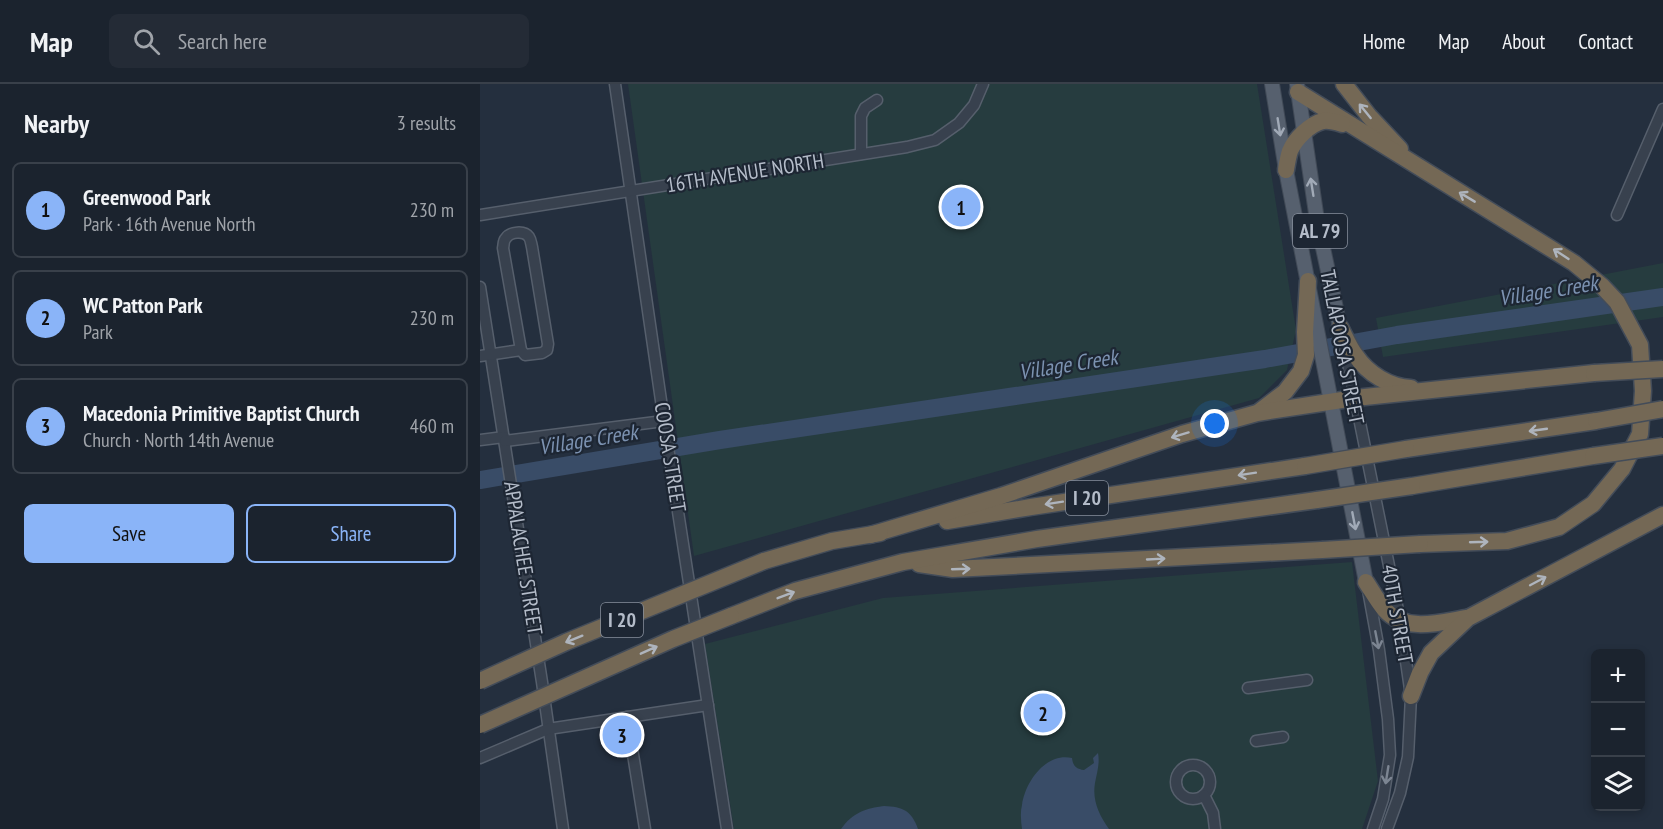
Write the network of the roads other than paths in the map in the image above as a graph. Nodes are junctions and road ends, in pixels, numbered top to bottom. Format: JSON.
{"nodes":[{"id":1,"x":615,"y":84,"type":"edge"},
{"id":2,"x":983,"y":84,"type":"edge"},
{"id":3,"x":1272,"y":84,"type":"edge"},
{"id":4,"x":1344,"y":84,"type":"edge"},
{"id":5,"x":1297,"y":88,"type":"edge"},
{"id":6,"x":877,"y":100,"type":"dead end"},
{"id":7,"x":1663,"y":111,"type":"edge"},
{"id":8,"x":1358,"y":129,"type":"junction"},
{"id":9,"x":1304,"y":133,"type":"junction"},
{"id":10,"x":861,"y":154,"type":"junction"},
{"id":11,"x":1418,"y":167,"type":"junction"},
{"id":12,"x":1286,"y":170,"type":"junction"},
{"id":13,"x":630,"y":191,"type":"junction"},
{"id":14,"x":480,"y":215,"type":"edge"},
{"id":15,"x":1617,"y":215,"type":"dead end"},
{"id":16,"x":1308,"y":281,"type":"joint"},
{"id":17,"x":480,"y":286,"type":"edge"},
{"id":18,"x":1340,"y":327,"type":"joint"},
{"id":19,"x":1311,"y":332,"type":"junction"},
{"id":20,"x":521,"y":350,"type":"junction"},
{"id":21,"x":485,"y":356,"type":"edge"},
{"id":22,"x":1351,"y":357,"type":"junction"},
{"id":23,"x":1663,"y":369,"type":"edge"},
{"id":24,"x":1457,"y":388,"type":"junction"},
{"id":25,"x":1355,"y":398,"type":"junction"},
{"id":26,"x":1330,"y":402,"type":"junction"},
{"id":27,"x":1663,"y":409,"type":"edge"},
{"id":28,"x":1257,"y":413,"type":"junction"},
{"id":29,"x":665,"y":425,"type":"junction"},
{"id":30,"x":480,"y":440,"type":"edge"},
{"id":31,"x":505,"y":443,"type":"junction"},
{"id":32,"x":1663,"y":446,"type":"edge"},
{"id":33,"x":1663,"y":515,"type":"edge"},
{"id":34,"x":870,"y":535,"type":"junction"},
{"id":35,"x":903,"y":562,"type":"junction"},
{"id":36,"x":1366,"y":582,"type":"junction"},
{"id":37,"x":1468,"y":618,"type":"junction"},
{"id":38,"x":1400,"y":620,"type":"junction"},
{"id":39,"x":1307,"y":680,"type":"dead end"},
{"id":40,"x":480,"y":681,"type":"edge"},
{"id":41,"x":1248,"y":688,"type":"dead end"},
{"id":42,"x":1411,"y":696,"type":"junction"},
{"id":43,"x":708,"y":705,"type":"junction"},
{"id":44,"x":627,"y":717,"type":"junction"},
{"id":45,"x":480,"y":725,"type":"edge"},
{"id":46,"x":548,"y":729,"type":"junction"},
{"id":47,"x":1283,"y":737,"type":"dead end"},
{"id":48,"x":1256,"y":741,"type":"dead end"},
{"id":49,"x":480,"y":758,"type":"edge"},
{"id":50,"x":1204,"y":795,"type":"dead end"},
{"id":51,"x":563,"y":829,"type":"edge"},
{"id":52,"x":645,"y":829,"type":"edge"},
{"id":53,"x":727,"y":829,"type":"edge"},
{"id":54,"x":1215,"y":829,"type":"edge"},
{"id":55,"x":1373,"y":829,"type":"edge"},
{"id":56,"x":1387,"y":829,"type":"edge"}],
"edges":[{"from":1,"to":13,"type":"street","name":"COOSA STREET"},
{"from":2,"to":10,"type":"street","name":"16TH AVENUE NORTH"},
{"from":3,"to":12,"type":"main road","name":"TALLAPOOSA STREET","number":"AL 79","one_way":true},
{"from":11,"to":4,"type":"highway","one_way":true},
{"from":5,"to":8,"type":"highway"},
{"from":5,"to":9,"type":"main road","name":"TALLAPOOSA STREET","number":"AL 79"},
{"from":6,"to":10,"type":"street"},
{"from":7,"to":15,"type":"street"},
{"from":8,"to":9,"type":"highway"},
{"from":8,"to":11,"type":"highway"},
{"from":9,"to":12,"type":"highway"},
{"from":18,"to":9,"type":"main road","name":"TALLAPOOSA STREET","number":"AL 79","one_way":true},
{"from":10,"to":13,"type":"street","name":"16TH AVENUE NORTH"},
{"from":35,"to":11,"type":"highway","one_way":true,"bridge":true},
{"from":12,"to":16,"type":"main road","name":"TALLAPOOSA STREET","number":"AL 79"},
{"from":13,"to":14,"type":"street","name":"16TH AVENUE NORTH"},
{"from":13,"to":29,"type":"street","name":"COOSA STREET"},
{"from":16,"to":19,"type":"highway"},
{"from":17,"to":21,"type":"street","name":"APPALACHEE STREET"},
{"from":18,"to":22,"type":"highway"},
{"from":19,"to":26,"type":"main road","name":"TALLAPOOSA STREET"},
{"from":19,"to":28,"type":"highway"},
{"from":20,"to":20,"type":"street"},
{"from":20,"to":21,"type":"street"},
{"from":21,"to":31,"type":"street","name":"APPALACHEE STREET"},
{"from":22,"to":24,"type":"highway"},
{"from":22,"to":25,"type":"street","name":"TALLAPOOSA STREET"},
{"from":23,"to":24,"type":"highway","bridge":true},
{"from":24,"to":25,"type":"highway"},
{"from":25,"to":26,"type":"highway"},
{"from":25,"to":38,"type":"street","name":"40TH STREET"},
{"from":26,"to":28,"type":"highway"},
{"from":26,"to":36,"type":"main road","name":"TALLAPOOSA STREET","one_way":true},
{"from":27,"to":34,"type":"highway","number":"I 20","one_way":true,"bridge":true},
{"from":28,"to":34,"type":"highway","one_way":true},
{"from":29,"to":31,"type":"street"},
{"from":29,"to":43,"type":"street","name":"COOSA STREET"},
{"from":30,"to":31,"type":"street"},
{"from":31,"to":46,"type":"street","name":"APPALACHEE STREET"},
{"from":32,"to":35,"type":"highway","number":"I 20","bridge":true},
{"from":37,"to":33,"type":"highway","one_way":true},
{"from":34,"to":40,"type":"highway","number":"I 20","one_way":true,"bridge":true},
{"from":45,"to":35,"type":"highway","number":"I 20","one_way":true,"bridge":true},
{"from":36,"to":38,"type":"highway"},
{"from":36,"to":55,"type":"street","name":"40TH STREET","one_way":true},
{"from":37,"to":38,"type":"highway"},
{"from":37,"to":42,"type":"highway"},
{"from":38,"to":42,"type":"street","name":"40TH STREET"},
{"from":39,"to":41,"type":"street"},
{"from":42,"to":56,"type":"street","name":"40TH STREET"},
{"from":43,"to":44,"type":"street"},
{"from":43,"to":53,"type":"street","name":"COOSA STREET"},
{"from":44,"to":46,"type":"street"},
{"from":44,"to":52,"type":"street"},
{"from":46,"to":49,"type":"street"},
{"from":46,"to":51,"type":"street","name":"APPALACHEE STREET"},
{"from":47,"to":48,"type":"street"},
{"from":50,"to":54,"type":"street"}]}
